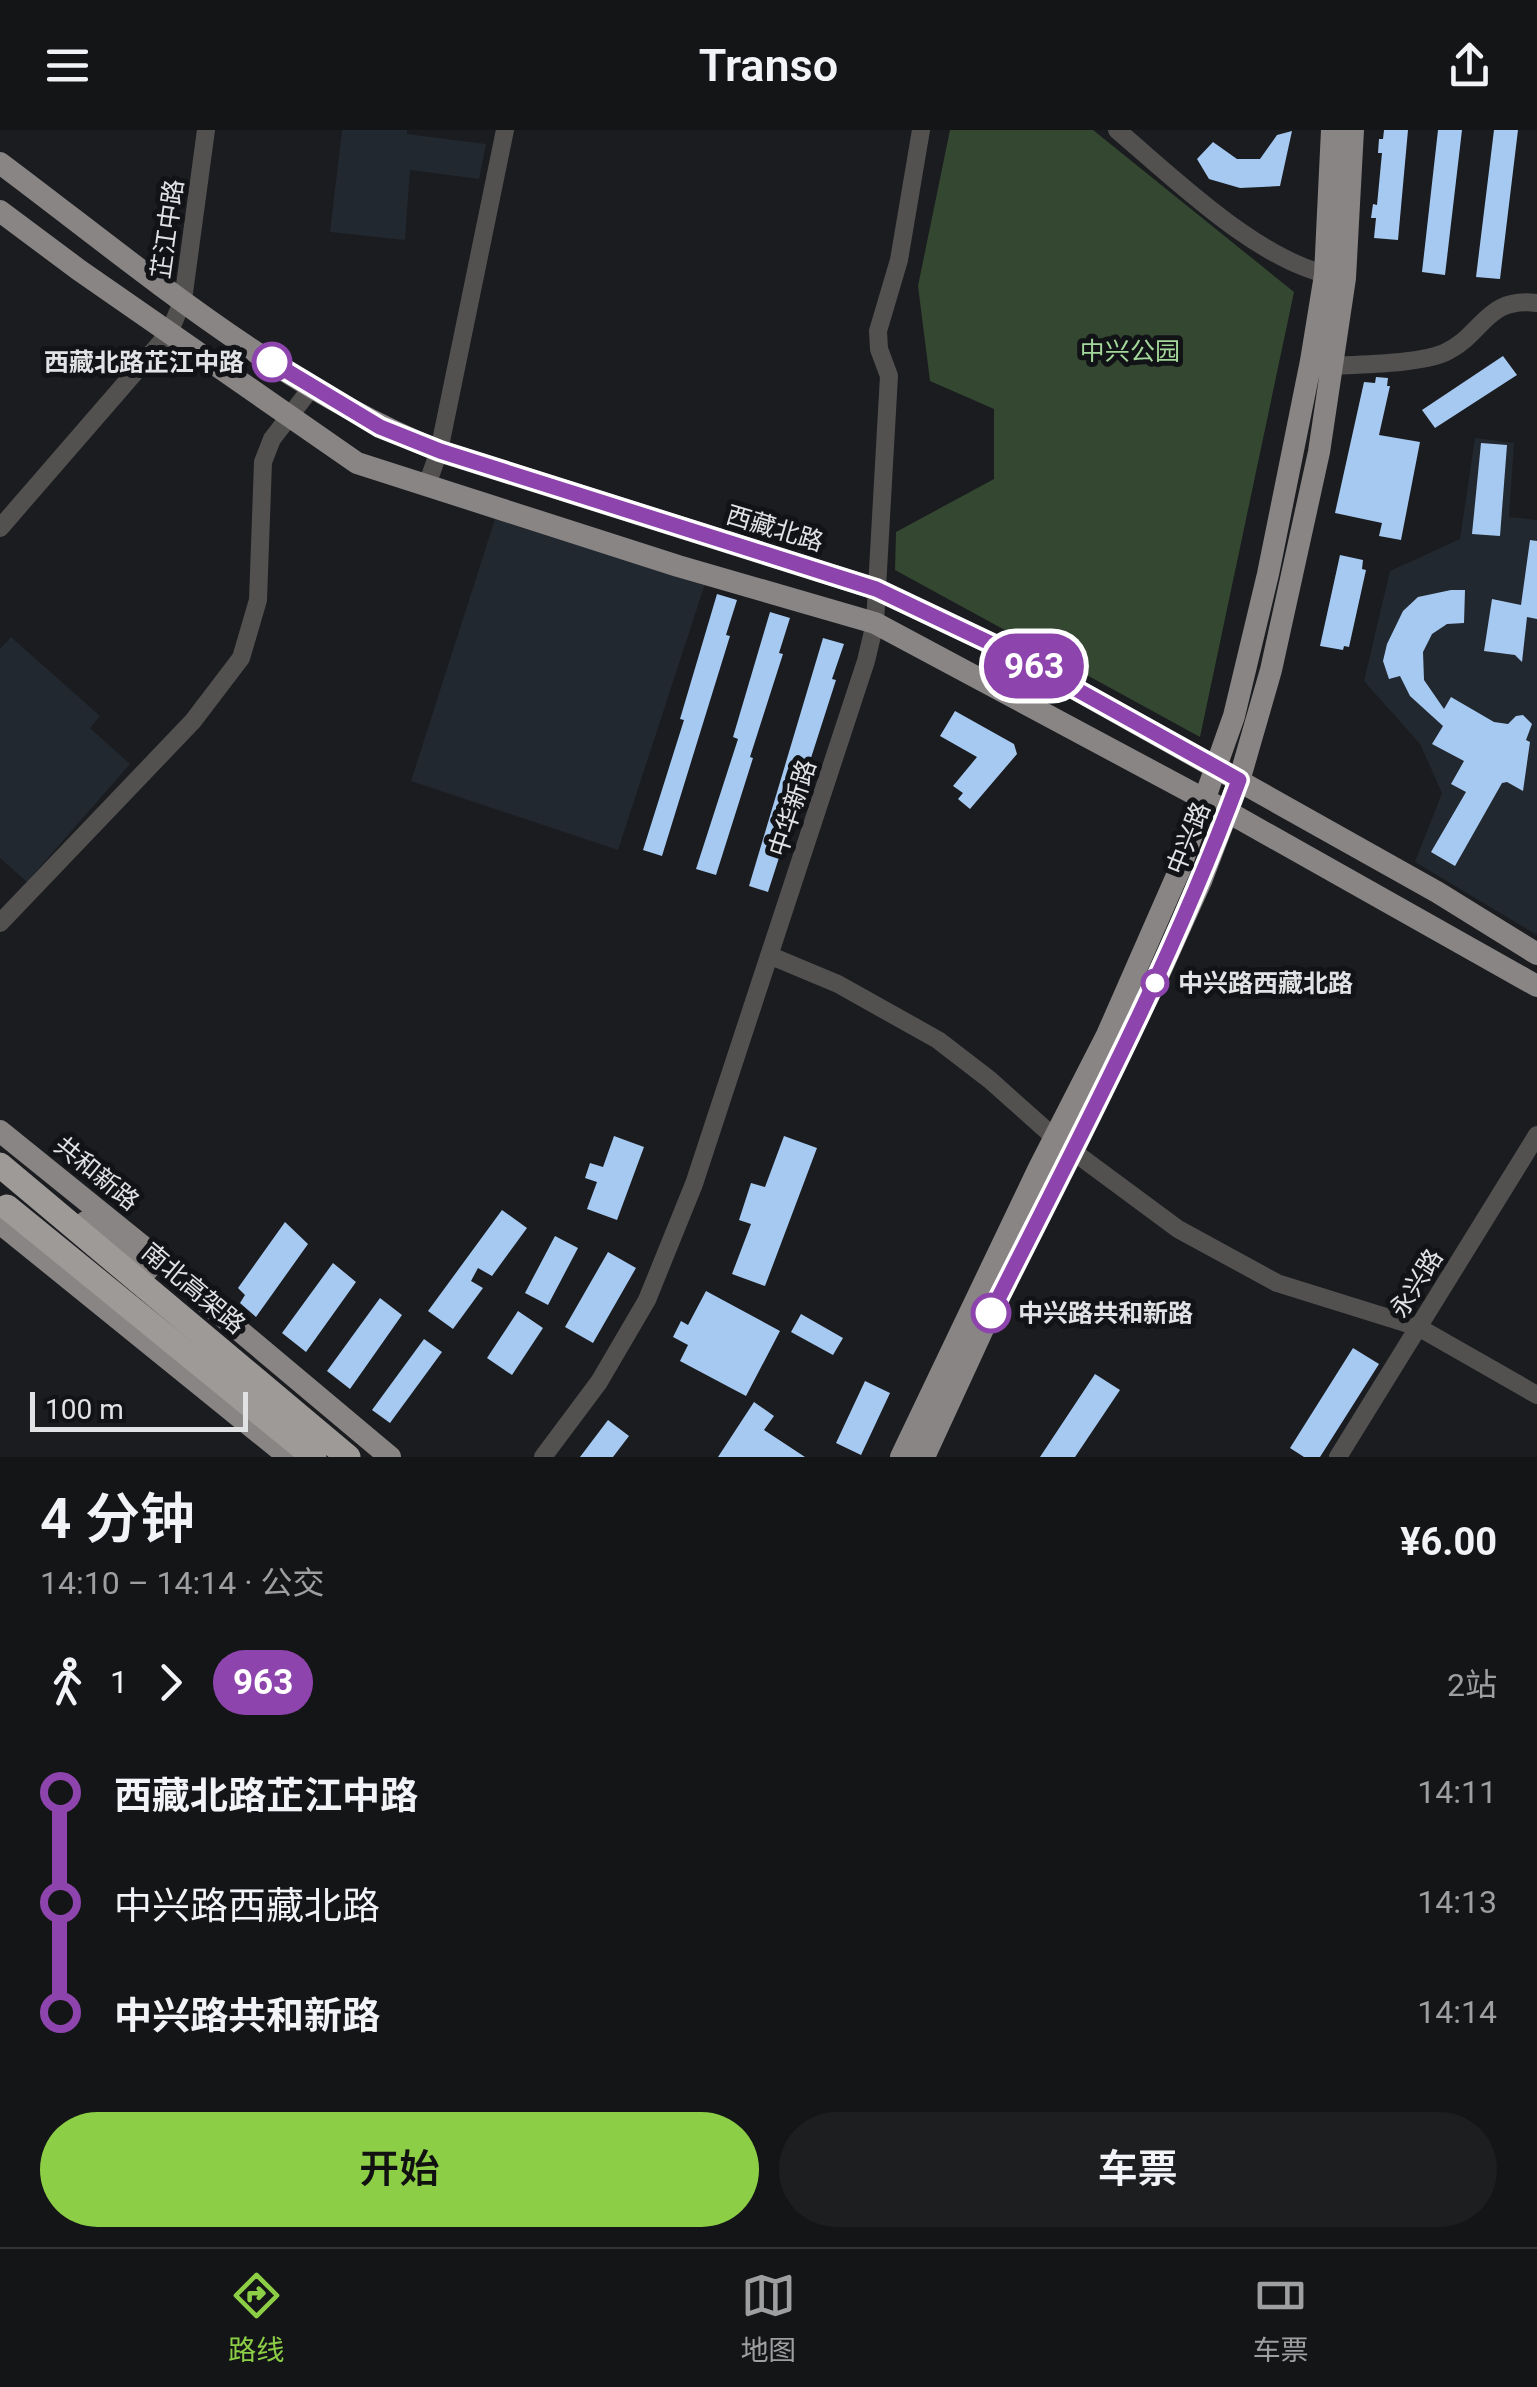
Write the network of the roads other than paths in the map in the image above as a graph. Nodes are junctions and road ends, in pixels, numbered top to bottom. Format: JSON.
{"nodes":[{"id":1,"x":206,"y":130,"type":"edge"},
{"id":2,"x":505,"y":130,"type":"edge"},
{"id":3,"x":921,"y":130,"type":"edge"},
{"id":4,"x":1117,"y":130,"type":"edge"},
{"id":5,"x":1332,"y":130,"type":"edge"},
{"id":6,"x":1353,"y":130,"type":"edge"},
{"id":7,"x":0,"y":163,"type":"edge"},
{"id":8,"x":0,"y":212,"type":"edge"},
{"id":9,"x":1335,"y":276,"type":"junction"},
{"id":10,"x":183,"y":300,"type":"junction"},
{"id":11,"x":1537,"y":302,"type":"edge"},
{"id":12,"x":169,"y":332,"type":"junction"},
{"id":13,"x":1333,"y":366,"type":"junction"},
{"id":14,"x":312,"y":388,"type":"junction"},
{"id":15,"x":290,"y":418,"type":"junction"},
{"id":16,"x":440,"y":451,"type":"junction"},
{"id":17,"x":428,"y":485,"type":"junction"},
{"id":18,"x":0,"y":528,"type":"edge"},
{"id":19,"x":876,"y":589,"type":"junction"},
{"id":20,"x":875,"y":623,"type":"junction"},
{"id":21,"x":1217,"y":768,"type":"junction"},
{"id":22,"x":1239,"y":780,"type":"junction"},
{"id":23,"x":1205,"y":800,"type":"junction"},
{"id":24,"x":1228,"y":812,"type":"junction"},
{"id":25,"x":0,"y":922,"type":"edge"},
{"id":26,"x":1537,"y":954,"type":"edge"},
{"id":27,"x":770,"y":956,"type":"junction"},
{"id":28,"x":1537,"y":986,"type":"edge"},
{"id":29,"x":0,"y":1131,"type":"edge"},
{"id":30,"x":1537,"y":1135,"type":"edge"},
{"id":31,"x":1064,"y":1144,"type":"junction"},
{"id":32,"x":0,"y":1153,"type":"edge"},
{"id":33,"x":0,"y":1165,"type":"edge"},
{"id":34,"x":0,"y":1200,"type":"edge"},
{"id":35,"x":0,"y":1223,"type":"edge"},
{"id":36,"x":203,"y":1300,"type":"junction"},
{"id":37,"x":120,"y":1318,"type":"junction"},
{"id":38,"x":1418,"y":1328,"type":"junction"},
{"id":39,"x":1537,"y":1395,"type":"edge"},
{"id":40,"x":289,"y":1457,"type":"edge"},
{"id":41,"x":314,"y":1457,"type":"edge"},
{"id":42,"x":348,"y":1457,"type":"edge"},
{"id":43,"x":390,"y":1457,"type":"edge"},
{"id":44,"x":543,"y":1457,"type":"edge"},
{"id":45,"x":901,"y":1457,"type":"edge"},
{"id":46,"x":924,"y":1457,"type":"edge"},
{"id":47,"x":1338,"y":1457,"type":"edge"}],
"edges":[{"from":1,"to":10,"type":"street","name":"芷江中路"},
{"from":2,"to":16,"type":"street"},
{"from":3,"to":19,"type":"street","name":"中华新路"},
{"from":4,"to":9,"type":"street"},
{"from":5,"to":9,"type":"main road","name":"中兴路"},
{"from":6,"to":9,"type":"main road","name":"中兴路"},
{"from":7,"to":10,"type":"main road","name":"西藏北路"},
{"from":8,"to":12,"type":"main road"},
{"from":9,"to":13,"type":"main road","name":"中兴路"},
{"from":9,"to":21,"type":"main road","name":"中兴路"},
{"from":10,"to":12,"type":"street","name":"芷江中路"},
{"from":10,"to":14,"type":"main road","name":"西藏北路"},
{"from":11,"to":13,"type":"street"},
{"from":12,"to":15,"type":"main road"},
{"from":12,"to":18,"type":"street","name":"芷江中路"},
{"from":13,"to":22,"type":"main road","name":"中兴路"},
{"from":14,"to":15,"type":"street"},
{"from":14,"to":16,"type":"main road","name":"西藏北路"},
{"from":15,"to":17,"type":"main road"},
{"from":15,"to":25,"type":"street"},
{"from":16,"to":17,"type":"street"},
{"from":16,"to":19,"type":"main road","name":"西藏北路"},
{"from":17,"to":20,"type":"main road"},
{"from":19,"to":20,"type":"street","name":"中华新路"},
{"from":19,"to":21,"type":"main road","name":"西藏北路"},
{"from":20,"to":23,"type":"main road"},
{"from":20,"to":27,"type":"street","name":"中华新路"},
{"from":21,"to":22,"type":"main road","name":"西藏北路"},
{"from":21,"to":23,"type":"main road","name":"中兴路"},
{"from":22,"to":24,"type":"main road","name":"中兴路"},
{"from":22,"to":26,"type":"main road","name":"西藏北路"},
{"from":23,"to":24,"type":"main road"},
{"from":23,"to":31,"type":"main road","name":"中兴路"},
{"from":24,"to":28,"type":"main road"},
{"from":24,"to":31,"type":"main road","name":"中兴路"},
{"from":27,"to":31,"type":"street"},
{"from":27,"to":44,"type":"street","name":"中华新路"},
{"from":29,"to":36,"type":"main road","name":"共和新路"},
{"from":30,"to":38,"type":"street","name":"永兴路"},
{"from":31,"to":38,"type":"street"},
{"from":31,"to":45,"type":"main road","name":"中兴路"},
{"from":31,"to":46,"type":"main road","name":"中兴路"},
{"from":32,"to":36,"type":"main road","name":"共和新路"},
{"from":33,"to":42,"type":"highway","name":"南北高架路"},
{"from":34,"to":37,"type":"main road"},
{"from":34,"to":41,"type":"highway","bridge":true},
{"from":35,"to":37,"type":"main road"},
{"from":36,"to":43,"type":"main road","name":"共和新路"},
{"from":37,"to":40,"type":"main road"},
{"from":38,"to":39,"type":"street"},
{"from":38,"to":47,"type":"street","name":"永兴路"}]}
